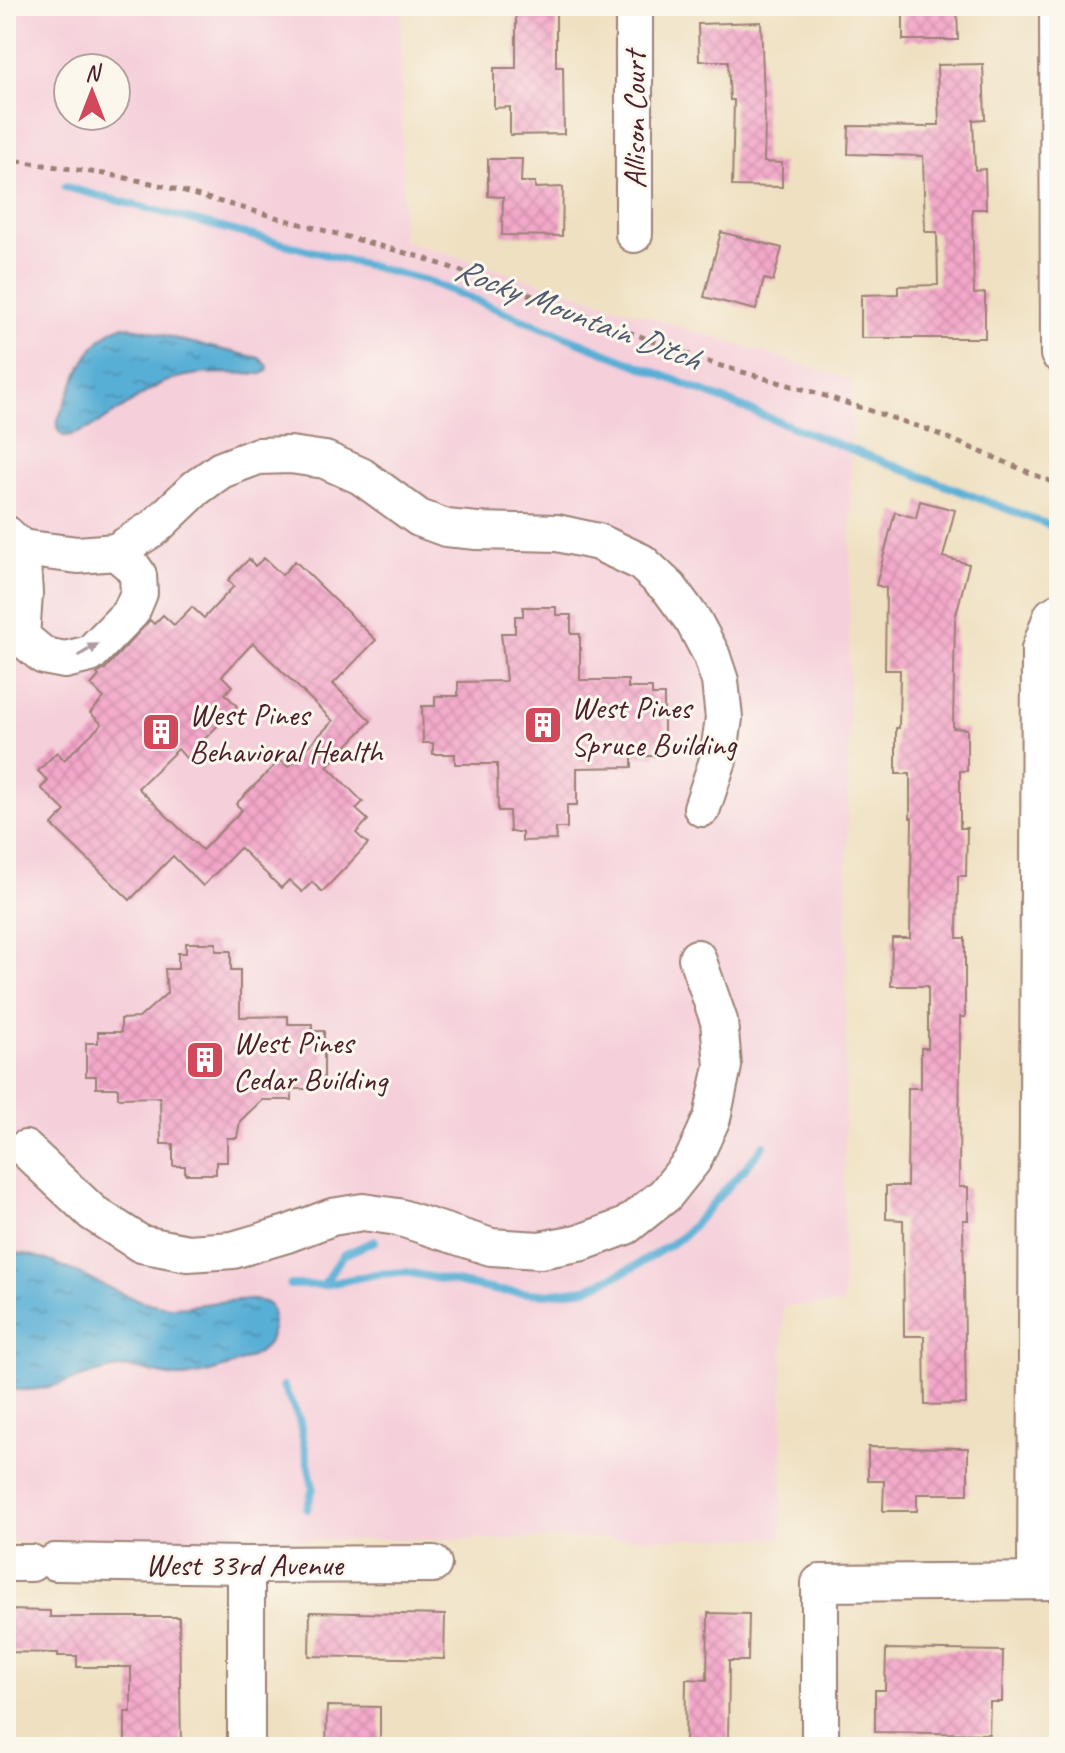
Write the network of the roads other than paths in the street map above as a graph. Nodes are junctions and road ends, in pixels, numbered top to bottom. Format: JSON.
{"nodes":[{"id":1,"x":634,"y":6,"type":"edge"},
{"id":2,"x":1058,"y":6,"type":"edge"},
{"id":3,"x":634,"y":234,"type":"dead end"},
{"id":4,"x":1059,"y":354,"type":"edge"},
{"id":5,"x":13,"y":541,"type":"edge"},
{"id":6,"x":116,"y":552,"type":"junction"},
{"id":7,"x":1055,"y":614,"type":"edge"},
{"id":8,"x":702,"y":808,"type":"dead end"},
{"id":9,"x":697,"y":958,"type":"dead end"},
{"id":10,"x":25,"y":1149,"type":"dead end"},
{"id":11,"x":31,"y":1563,"type":"edge"},
{"id":12,"x":433,"y":1564,"type":"dead end"},
{"id":13,"x":246,"y":1565,"type":"junction"},
{"id":14,"x":1048,"y":1581,"type":"edge"},
{"id":15,"x":246,"y":1747,"type":"edge"},
{"id":16,"x":820,"y":1747,"type":"edge"}],
"edges":[{"from":1,"to":3,"type":"street","name":"Allison Court"},
{"from":2,"to":4,"type":"street"},
{"from":5,"to":6,"type":"street"},
{"from":5,"to":6,"type":"street","one_way":true},
{"from":6,"to":8,"type":"street"},
{"from":7,"to":14,"type":"street"},
{"from":9,"to":10,"type":"street"},
{"from":11,"to":13,"type":"street","name":"West 33rd Avenue"},
{"from":12,"to":13,"type":"street","name":"West 33rd Avenue"},
{"from":13,"to":15,"type":"street"},
{"from":14,"to":16,"type":"street"}]}
